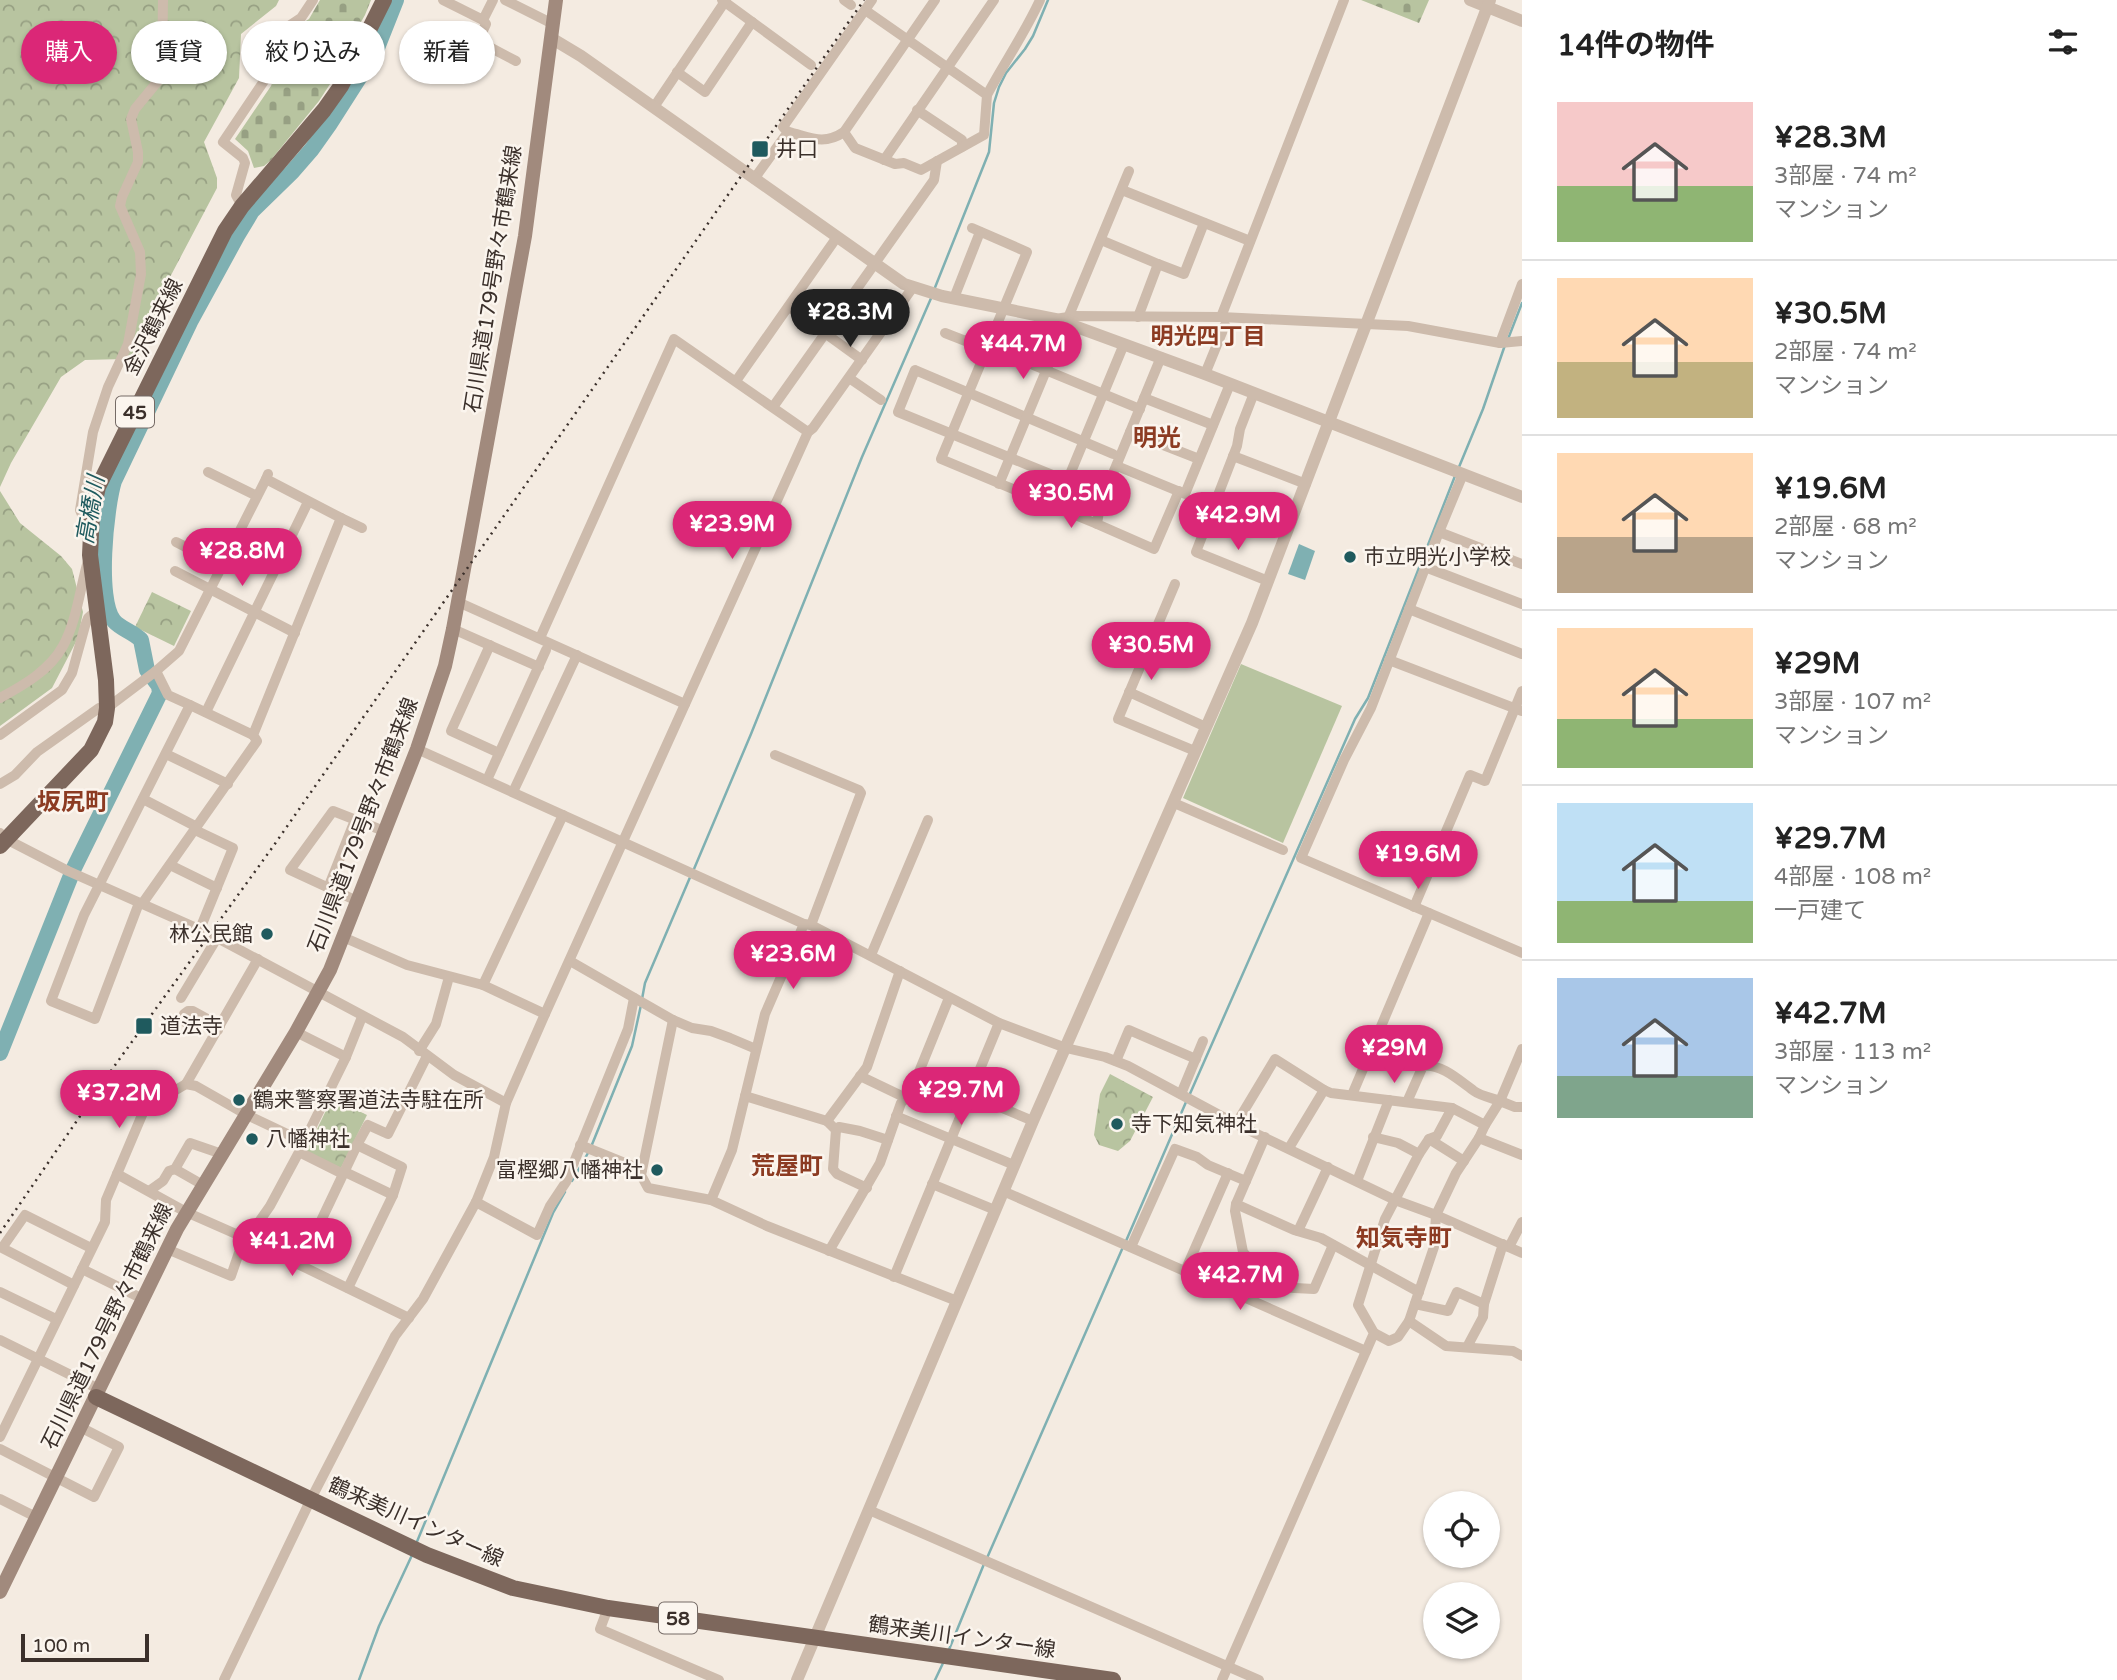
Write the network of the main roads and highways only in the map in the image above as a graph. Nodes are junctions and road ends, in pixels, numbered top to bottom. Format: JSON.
{"nodes":[{"id":1,"x":384,"y":0,"type":"edge"},
{"id":2,"x":556,"y":0,"type":"edge"},
{"id":3,"x":2,"y":839,"type":"edge"},
{"id":4,"x":98,"y":1393,"type":"junction"},
{"id":5,"x":0,"y":1592,"type":"edge"},
{"id":6,"x":1112,"y":1680,"type":"edge"}],
"edges":[{"from":1,"to":3,"type":"main road","name":"金沢鶴来線","number":"45"},
{"from":2,"to":4,"type":"main road","name":"石川県道179号野々市鶴来線"},
{"from":4,"to":5,"type":"main road","name":"石川県道179号野々市鶴来線"},
{"from":4,"to":6,"type":"main road","name":"鶴来美川インター線","number":"58"}]}
